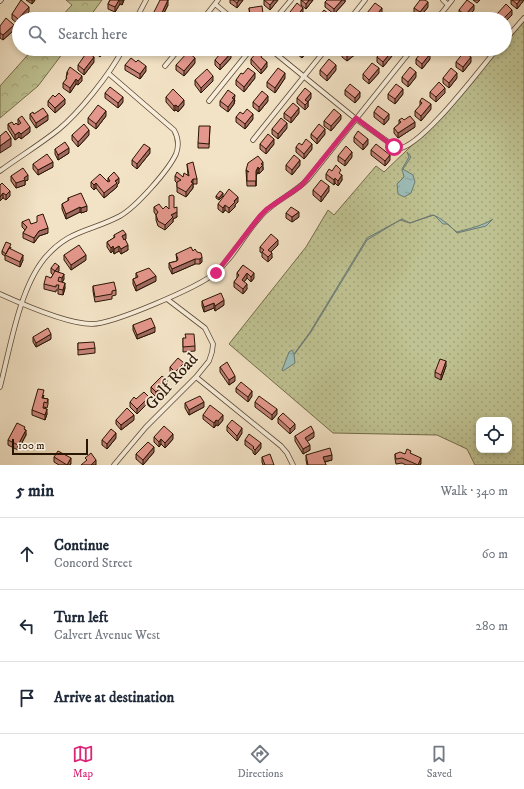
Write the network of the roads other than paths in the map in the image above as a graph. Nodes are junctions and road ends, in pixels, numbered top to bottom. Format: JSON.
{"nodes":[{"id":1,"x":146,"y":0,"type":"edge"},
{"id":2,"x":218,"y":0,"type":"edge"},
{"id":3,"x":291,"y":0,"type":"edge"},
{"id":4,"x":365,"y":0,"type":"edge"},
{"id":5,"x":442,"y":0,"type":"edge"},
{"id":6,"x":452,"y":0,"type":"edge"},
{"id":7,"x":215,"y":4,"type":"junction"},
{"id":8,"x":448,"y":5,"type":"junction"},
{"id":9,"x":140,"y":12,"type":"edge"},
{"id":10,"x":209,"y":12,"type":"edge"},
{"id":11,"x":225,"y":12,"type":"edge"},
{"id":12,"x":282,"y":12,"type":"edge"},
{"id":13,"x":356,"y":12,"type":"edge"},
{"id":14,"x":442,"y":12,"type":"edge"},
{"id":15,"x":524,"y":18,"type":"edge"},
{"id":16,"x":512,"y":32,"type":"edge"},
{"id":17,"x":119,"y":56,"type":"edge"},
{"id":18,"x":173,"y":56,"type":"edge"},
{"id":19,"x":245,"y":56,"type":"edge"},
{"id":20,"x":279,"y":56,"type":"edge"},
{"id":21,"x":320,"y":56,"type":"edge"},
{"id":22,"x":406,"y":56,"type":"edge"},
{"id":23,"x":491,"y":56,"type":"edge"},
{"id":24,"x":165,"y":66,"type":"dead end"},
{"id":25,"x":108,"y":73,"type":"junction"},
{"id":26,"x":304,"y":76,"type":"junction"},
{"id":27,"x":209,"y":101,"type":"dead end"},
{"id":28,"x":356,"y":118,"type":"junction"},
{"id":29,"x":253,"y":140,"type":"dead end"},
{"id":30,"x":0,"y":171,"type":"edge"},
{"id":31,"x":0,"y":294,"type":"edge"},
{"id":32,"x":167,"y":299,"type":"junction"},
{"id":33,"x":22,"y":304,"type":"junction"},
{"id":34,"x":196,"y":377,"type":"junction"},
{"id":35,"x":0,"y":387,"type":"edge"},
{"id":36,"x":114,"y":465,"type":"edge"},
{"id":37,"x":293,"y":465,"type":"edge"}],
"edges":[{"from":1,"to":9,"type":"street"},
{"from":2,"to":7,"type":"street"},
{"from":3,"to":12,"type":"street"},
{"from":4,"to":13,"type":"street"},
{"from":5,"to":8,"type":"street"},
{"from":6,"to":8,"type":"street"},
{"from":7,"to":10,"type":"street"},
{"from":7,"to":11,"type":"street"},
{"from":8,"to":14,"type":"street"},
{"from":15,"to":16,"type":"street"},
{"from":17,"to":25,"type":"street"},
{"from":18,"to":24,"type":"street"},
{"from":19,"to":27,"type":"street"},
{"from":20,"to":26,"type":"street"},
{"from":21,"to":26,"type":"street"},
{"from":22,"to":28,"type":"street"},
{"from":23,"to":28,"type":"street"},
{"from":25,"to":30,"type":"street"},
{"from":25,"to":33,"type":"street"},
{"from":26,"to":28,"type":"street"},
{"from":26,"to":29,"type":"street"},
{"from":28,"to":32,"type":"street"},
{"from":31,"to":33,"type":"street"},
{"from":32,"to":33,"type":"street"},
{"from":32,"to":34,"type":"street","name":"Golf Road"},
{"from":33,"to":35,"type":"street"},
{"from":34,"to":36,"type":"street","name":"Golf Road"},
{"from":34,"to":37,"type":"street"}]}
